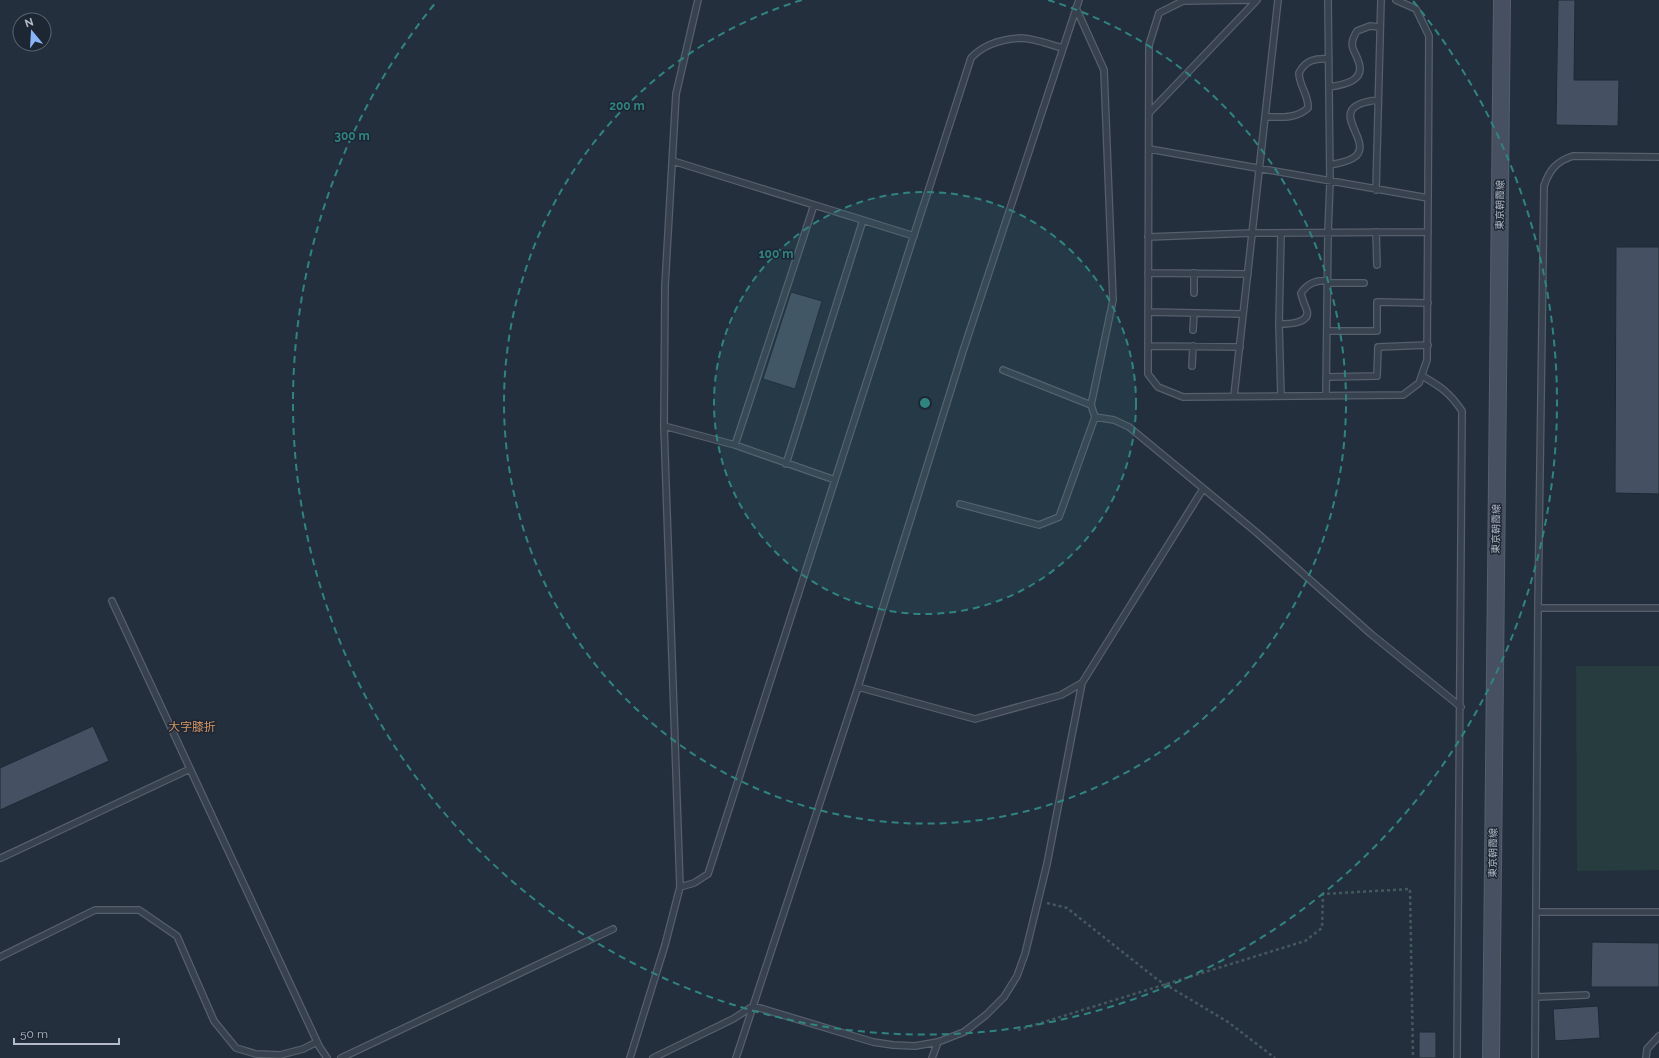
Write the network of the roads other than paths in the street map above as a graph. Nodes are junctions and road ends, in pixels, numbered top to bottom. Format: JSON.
{"nodes":[{"id":1,"x":698,"y":0,"type":"edge"},
{"id":2,"x":1079,"y":0,"type":"edge"},
{"id":3,"x":1250,"y":0,"type":"edge"},
{"id":4,"x":1257,"y":0,"type":"edge"},
{"id":5,"x":1278,"y":0,"type":"edge"},
{"id":6,"x":1328,"y":0,"type":"edge"},
{"id":7,"x":1381,"y":0,"type":"edge"},
{"id":8,"x":1396,"y":0,"type":"edge"},
{"id":9,"x":1502,"y":0,"type":"edge"},
{"id":10,"x":1076,"y":8,"type":"junction"},
{"id":11,"x":1380,"y":27,"type":"junction"},
{"id":12,"x":1063,"y":48,"type":"junction"},
{"id":13,"x":1329,"y":59,"type":"junction"},
{"id":14,"x":1329,"y":87,"type":"junction"},
{"id":15,"x":1378,"y":100,"type":"junction"},
{"id":16,"x":1149,"y":114,"type":"junction"},
{"id":17,"x":1266,"y":116,"type":"junction"},
{"id":18,"x":1149,"y":149,"type":"junction"},
{"id":19,"x":1659,"y":157,"type":"edge"},
{"id":20,"x":673,"y":161,"type":"junction"},
{"id":21,"x":1330,"y":165,"type":"junction"},
{"id":22,"x":1260,"y":170,"type":"junction"},
{"id":23,"x":1330,"y":182,"type":"junction"},
{"id":24,"x":1376,"y":190,"type":"junction"},
{"id":25,"x":1428,"y":198,"type":"junction"},
{"id":26,"x":814,"y":205,"type":"junction"},
{"id":27,"x":863,"y":220,"type":"junction"},
{"id":28,"x":1328,"y":232,"type":"junction"},
{"id":29,"x":1376,"y":232,"type":"junction"},
{"id":30,"x":1428,"y":232,"type":"junction"},
{"id":31,"x":1252,"y":233,"type":"junction"},
{"id":32,"x":1281,"y":233,"type":"junction"},
{"id":33,"x":914,"y":236,"type":"junction"},
{"id":34,"x":1148,"y":237,"type":"junction"},
{"id":35,"x":1376,"y":265,"type":"dead end"},
{"id":36,"x":1148,"y":272,"type":"junction"},
{"id":37,"x":1194,"y":274,"type":"junction"},
{"id":38,"x":1248,"y":274,"type":"junction"},
{"id":39,"x":1327,"y":282,"type":"junction"},
{"id":40,"x":1364,"y":283,"type":"dead end"},
{"id":41,"x":1194,"y":293,"type":"dead end"},
{"id":42,"x":1428,"y":303,"type":"junction"},
{"id":43,"x":1148,"y":312,"type":"junction"},
{"id":44,"x":1194,"y":313,"type":"junction"},
{"id":45,"x":1244,"y":314,"type":"junction"},
{"id":46,"x":1279,"y":324,"type":"junction"},
{"id":47,"x":1193,"y":330,"type":"dead end"},
{"id":48,"x":1327,"y":331,"type":"junction"},
{"id":49,"x":1428,"y":345,"type":"junction"},
{"id":50,"x":1148,"y":346,"type":"junction"},
{"id":51,"x":1193,"y":346,"type":"junction"},
{"id":52,"x":1240,"y":347,"type":"junction"},
{"id":53,"x":1192,"y":366,"type":"dead end"},
{"id":54,"x":1003,"y":370,"type":"dead end"},
{"id":55,"x":1422,"y":376,"type":"junction"},
{"id":56,"x":1327,"y":377,"type":"junction"},
{"id":57,"x":1326,"y":395,"type":"junction"},
{"id":58,"x":1234,"y":396,"type":"junction"},
{"id":59,"x":1281,"y":396,"type":"junction"},
{"id":60,"x":1091,"y":405,"type":"junction"},
{"id":61,"x":1095,"y":417,"type":"junction"},
{"id":62,"x":664,"y":426,"type":"junction"},
{"id":63,"x":735,"y":445,"type":"junction"},
{"id":64,"x":786,"y":464,"type":"junction"},
{"id":65,"x":835,"y":480,"type":"junction"},
{"id":66,"x":1203,"y":489,"type":"junction"},
{"id":67,"x":960,"y":504,"type":"dead end"},
{"id":68,"x":112,"y":601,"type":"dead end"},
{"id":69,"x":1538,"y":608,"type":"junction"},
{"id":70,"x":1659,"y":608,"type":"edge"},
{"id":71,"x":1082,"y":683,"type":"junction"},
{"id":72,"x":858,"y":687,"type":"junction"},
{"id":73,"x":1461,"y":707,"type":"junction"},
{"id":74,"x":190,"y":768,"type":"junction"},
{"id":75,"x":1,"y":858,"type":"dead end"},
{"id":76,"x":680,"y":887,"type":"junction"},
{"id":77,"x":1537,"y":912,"type":"junction"},
{"id":78,"x":1659,"y":912,"type":"edge"},
{"id":79,"x":613,"y":929,"type":"dead end"},
{"id":80,"x":0,"y":957,"type":"edge"},
{"id":81,"x":1586,"y":995,"type":"dead end"},
{"id":82,"x":1536,"y":997,"type":"junction"},
{"id":83,"x":753,"y":1006,"type":"junction"},
{"id":84,"x":1659,"y":1036,"type":"edge"},
{"id":85,"x":317,"y":1042,"type":"junction"},
{"id":86,"x":938,"y":1042,"type":"junction"},
{"id":87,"x":327,"y":1058,"type":"edge"},
{"id":88,"x":341,"y":1058,"type":"edge"},
{"id":89,"x":630,"y":1058,"type":"edge"},
{"id":90,"x":653,"y":1058,"type":"edge"},
{"id":91,"x":736,"y":1058,"type":"edge"},
{"id":92,"x":932,"y":1058,"type":"edge"},
{"id":93,"x":1457,"y":1058,"type":"edge"},
{"id":94,"x":1491,"y":1058,"type":"edge"},
{"id":95,"x":1535,"y":1058,"type":"edge"},
{"id":96,"x":1646,"y":1058,"type":"edge"}],
"edges":[{"from":1,"to":20,"type":"lane"},
{"from":2,"to":10,"type":"lane"},
{"from":3,"to":16,"type":"lane"},
{"from":4,"to":16,"type":"lane"},
{"from":5,"to":17,"type":"lane"},
{"from":6,"to":13,"type":"lane"},
{"from":7,"to":11,"type":"lane"},
{"from":8,"to":25,"type":"lane"},
{"from":9,"to":94,"type":"main road","name":"東京朝霞線"},
{"from":10,"to":12,"type":"lane"},
{"from":10,"to":60,"type":"lane"},
{"from":11,"to":14,"type":"lane"},
{"from":11,"to":15,"type":"lane"},
{"from":12,"to":33,"type":"lane"},
{"from":12,"to":72,"type":"lane"},
{"from":13,"to":14,"type":"lane"},
{"from":13,"to":17,"type":"lane"},
{"from":14,"to":21,"type":"lane"},
{"from":15,"to":21,"type":"lane"},
{"from":15,"to":24,"type":"lane"},
{"from":16,"to":18,"type":"lane"},
{"from":17,"to":22,"type":"lane"},
{"from":18,"to":22,"type":"lane"},
{"from":18,"to":34,"type":"lane"},
{"from":19,"to":69,"type":"lane"},
{"from":20,"to":26,"type":"lane"},
{"from":20,"to":62,"type":"lane"},
{"from":21,"to":23,"type":"lane"},
{"from":22,"to":23,"type":"lane"},
{"from":22,"to":31,"type":"lane"},
{"from":23,"to":24,"type":"lane"},
{"from":23,"to":28,"type":"lane"},
{"from":24,"to":25,"type":"lane"},
{"from":25,"to":30,"type":"lane"},
{"from":26,"to":27,"type":"lane"},
{"from":26,"to":63,"type":"lane"},
{"from":27,"to":33,"type":"lane"},
{"from":27,"to":64,"type":"lane"},
{"from":28,"to":29,"type":"lane"},
{"from":28,"to":32,"type":"lane"},
{"from":28,"to":39,"type":"lane"},
{"from":29,"to":30,"type":"lane"},
{"from":29,"to":35,"type":"lane"},
{"from":30,"to":42,"type":"lane"},
{"from":31,"to":32,"type":"lane"},
{"from":31,"to":34,"type":"lane"},
{"from":31,"to":38,"type":"lane"},
{"from":32,"to":46,"type":"lane"},
{"from":33,"to":65,"type":"lane"},
{"from":34,"to":36,"type":"lane"},
{"from":36,"to":37,"type":"lane"},
{"from":36,"to":43,"type":"lane"},
{"from":37,"to":38,"type":"lane"},
{"from":37,"to":41,"type":"lane"},
{"from":38,"to":45,"type":"lane"},
{"from":39,"to":40,"type":"lane"},
{"from":39,"to":46,"type":"lane"},
{"from":39,"to":48,"type":"lane"},
{"from":42,"to":48,"type":"lane"},
{"from":42,"to":49,"type":"lane"},
{"from":43,"to":44,"type":"lane"},
{"from":43,"to":50,"type":"lane"},
{"from":44,"to":45,"type":"lane"},
{"from":44,"to":47,"type":"lane"},
{"from":45,"to":52,"type":"lane"},
{"from":46,"to":59,"type":"lane"},
{"from":48,"to":56,"type":"lane"},
{"from":49,"to":55,"type":"lane"},
{"from":49,"to":56,"type":"lane"},
{"from":50,"to":51,"type":"lane"},
{"from":50,"to":58,"type":"lane"},
{"from":51,"to":52,"type":"lane"},
{"from":51,"to":53,"type":"lane"},
{"from":52,"to":58,"type":"lane"},
{"from":54,"to":60,"type":"lane"},
{"from":55,"to":57,"type":"lane"},
{"from":55,"to":73,"type":"lane"},
{"from":56,"to":57,"type":"lane"},
{"from":57,"to":59,"type":"lane"},
{"from":58,"to":59,"type":"lane"},
{"from":60,"to":61,"type":"lane"},
{"from":61,"to":66,"type":"lane"},
{"from":61,"to":67,"type":"lane"},
{"from":62,"to":63,"type":"lane"},
{"from":62,"to":76,"type":"lane"},
{"from":63,"to":64,"type":"lane"},
{"from":64,"to":65,"type":"lane"},
{"from":65,"to":76,"type":"lane"},
{"from":66,"to":71,"type":"lane"},
{"from":66,"to":73,"type":"lane"},
{"from":68,"to":74,"type":"lane"},
{"from":69,"to":70,"type":"lane"},
{"from":69,"to":77,"type":"lane"},
{"from":71,"to":72,"type":"lane"},
{"from":71,"to":86,"type":"lane"},
{"from":72,"to":83,"type":"lane"},
{"from":73,"to":93,"type":"lane"},
{"from":74,"to":75,"type":"lane"},
{"from":74,"to":85,"type":"lane"},
{"from":76,"to":89,"type":"lane"},
{"from":77,"to":78,"type":"lane"},
{"from":77,"to":82,"type":"lane"},
{"from":79,"to":88,"type":"lane"},
{"from":80,"to":85,"type":"lane"},
{"from":81,"to":82,"type":"lane"},
{"from":82,"to":95,"type":"lane"},
{"from":83,"to":86,"type":"lane"},
{"from":83,"to":90,"type":"lane"},
{"from":83,"to":91,"type":"lane"},
{"from":84,"to":96,"type":"lane"},
{"from":85,"to":87,"type":"lane"},
{"from":86,"to":92,"type":"lane"}]}
